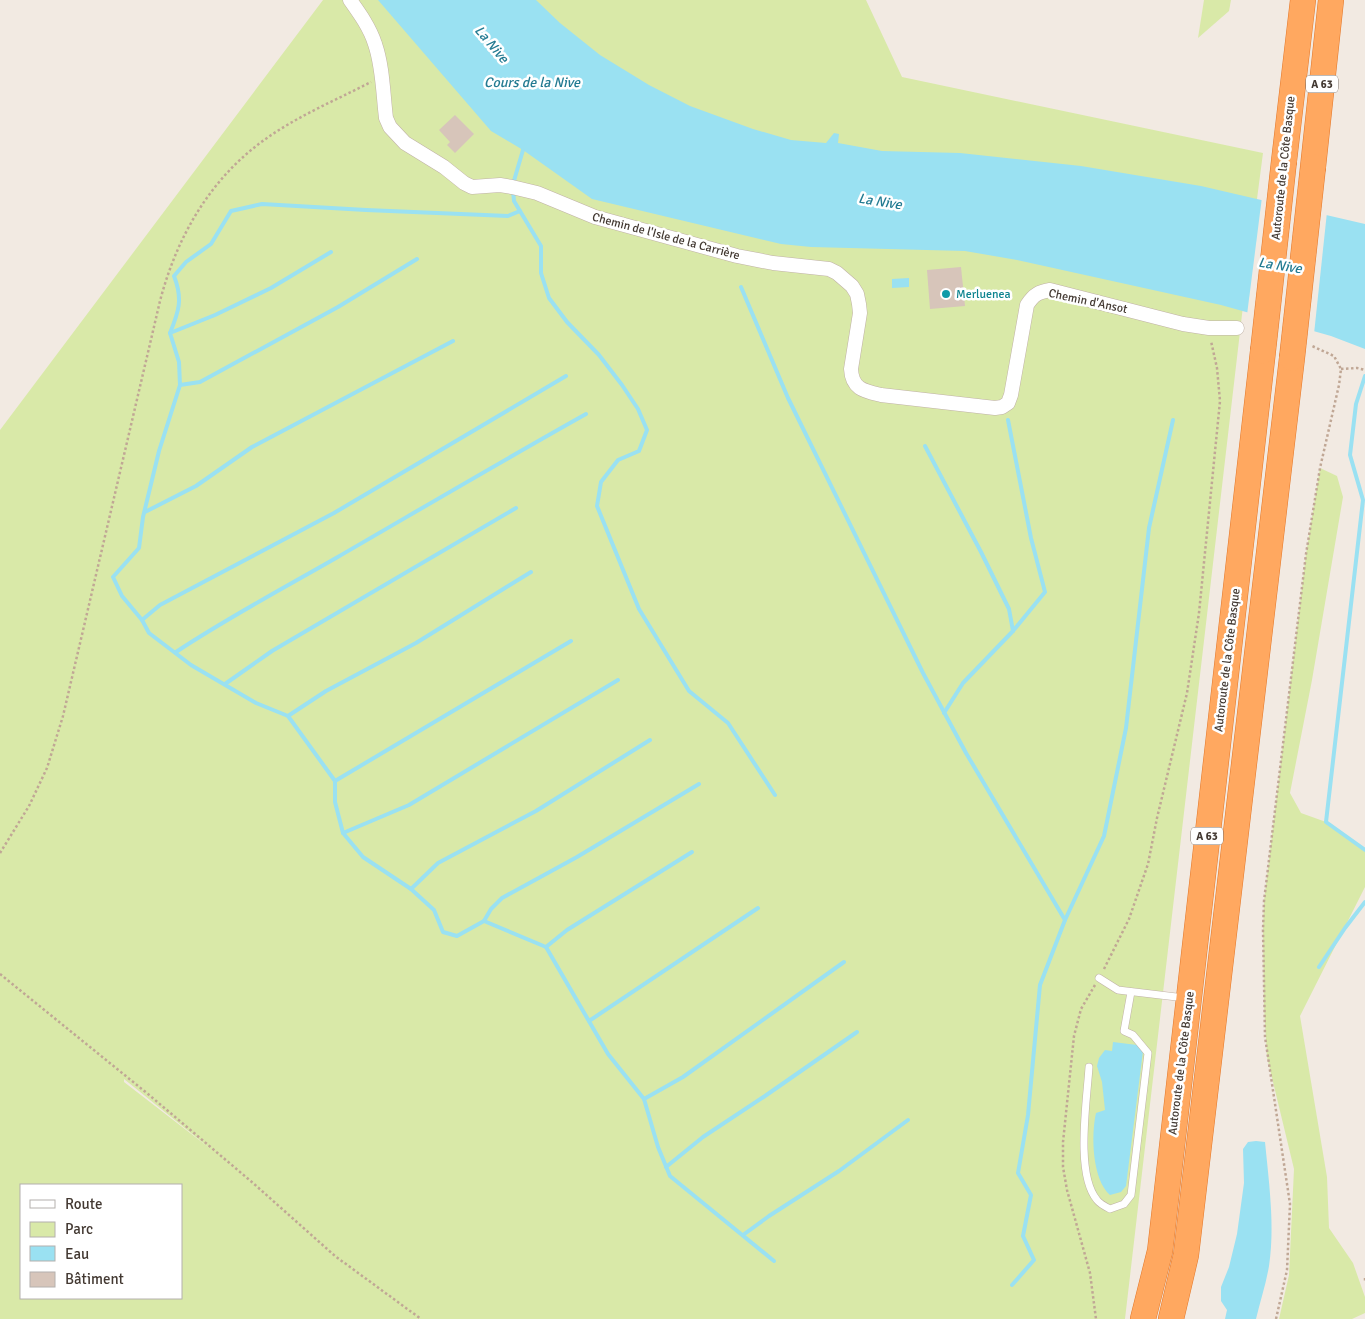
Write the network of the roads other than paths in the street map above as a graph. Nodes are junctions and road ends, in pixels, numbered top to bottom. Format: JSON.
{"nodes":[{"id":1,"x":350,"y":0,"type":"edge"},
{"id":2,"x":1302,"y":0,"type":"edge"},
{"id":3,"x":1331,"y":0,"type":"edge"},
{"id":4,"x":1238,"y":328,"type":"dead end"},
{"id":5,"x":995,"y":408,"type":"joint"},
{"id":6,"x":1100,"y":978,"type":"road end"},
{"id":7,"x":1131,"y":992,"type":"junction"},
{"id":8,"x":1189,"y":998,"type":"junction"},
{"id":9,"x":1089,"y":1067,"type":"dead end"},
{"id":10,"x":1143,"y":1319,"type":"edge"},
{"id":11,"x":1171,"y":1319,"type":"edge"}],
"edges":[{"from":1,"to":5,"type":"street","name":"Chemin de l'Isle de la Carrière"},
{"from":2,"to":8,"type":"highway","name":"Autoroute de la Côte Basque","number":"A 63","bridge":true},
{"from":3,"to":11,"type":"highway","number":"A 63","bridge":true},
{"from":4,"to":5,"type":"street","name":"Chemin d'Ansot"},
{"from":6,"to":7,"type":"lane"},
{"from":7,"to":8,"type":"lane"},
{"from":7,"to":9,"type":"lane"},
{"from":8,"to":10,"type":"highway","name":"Autoroute de la Côte Basque","number":"A 63"}]}
